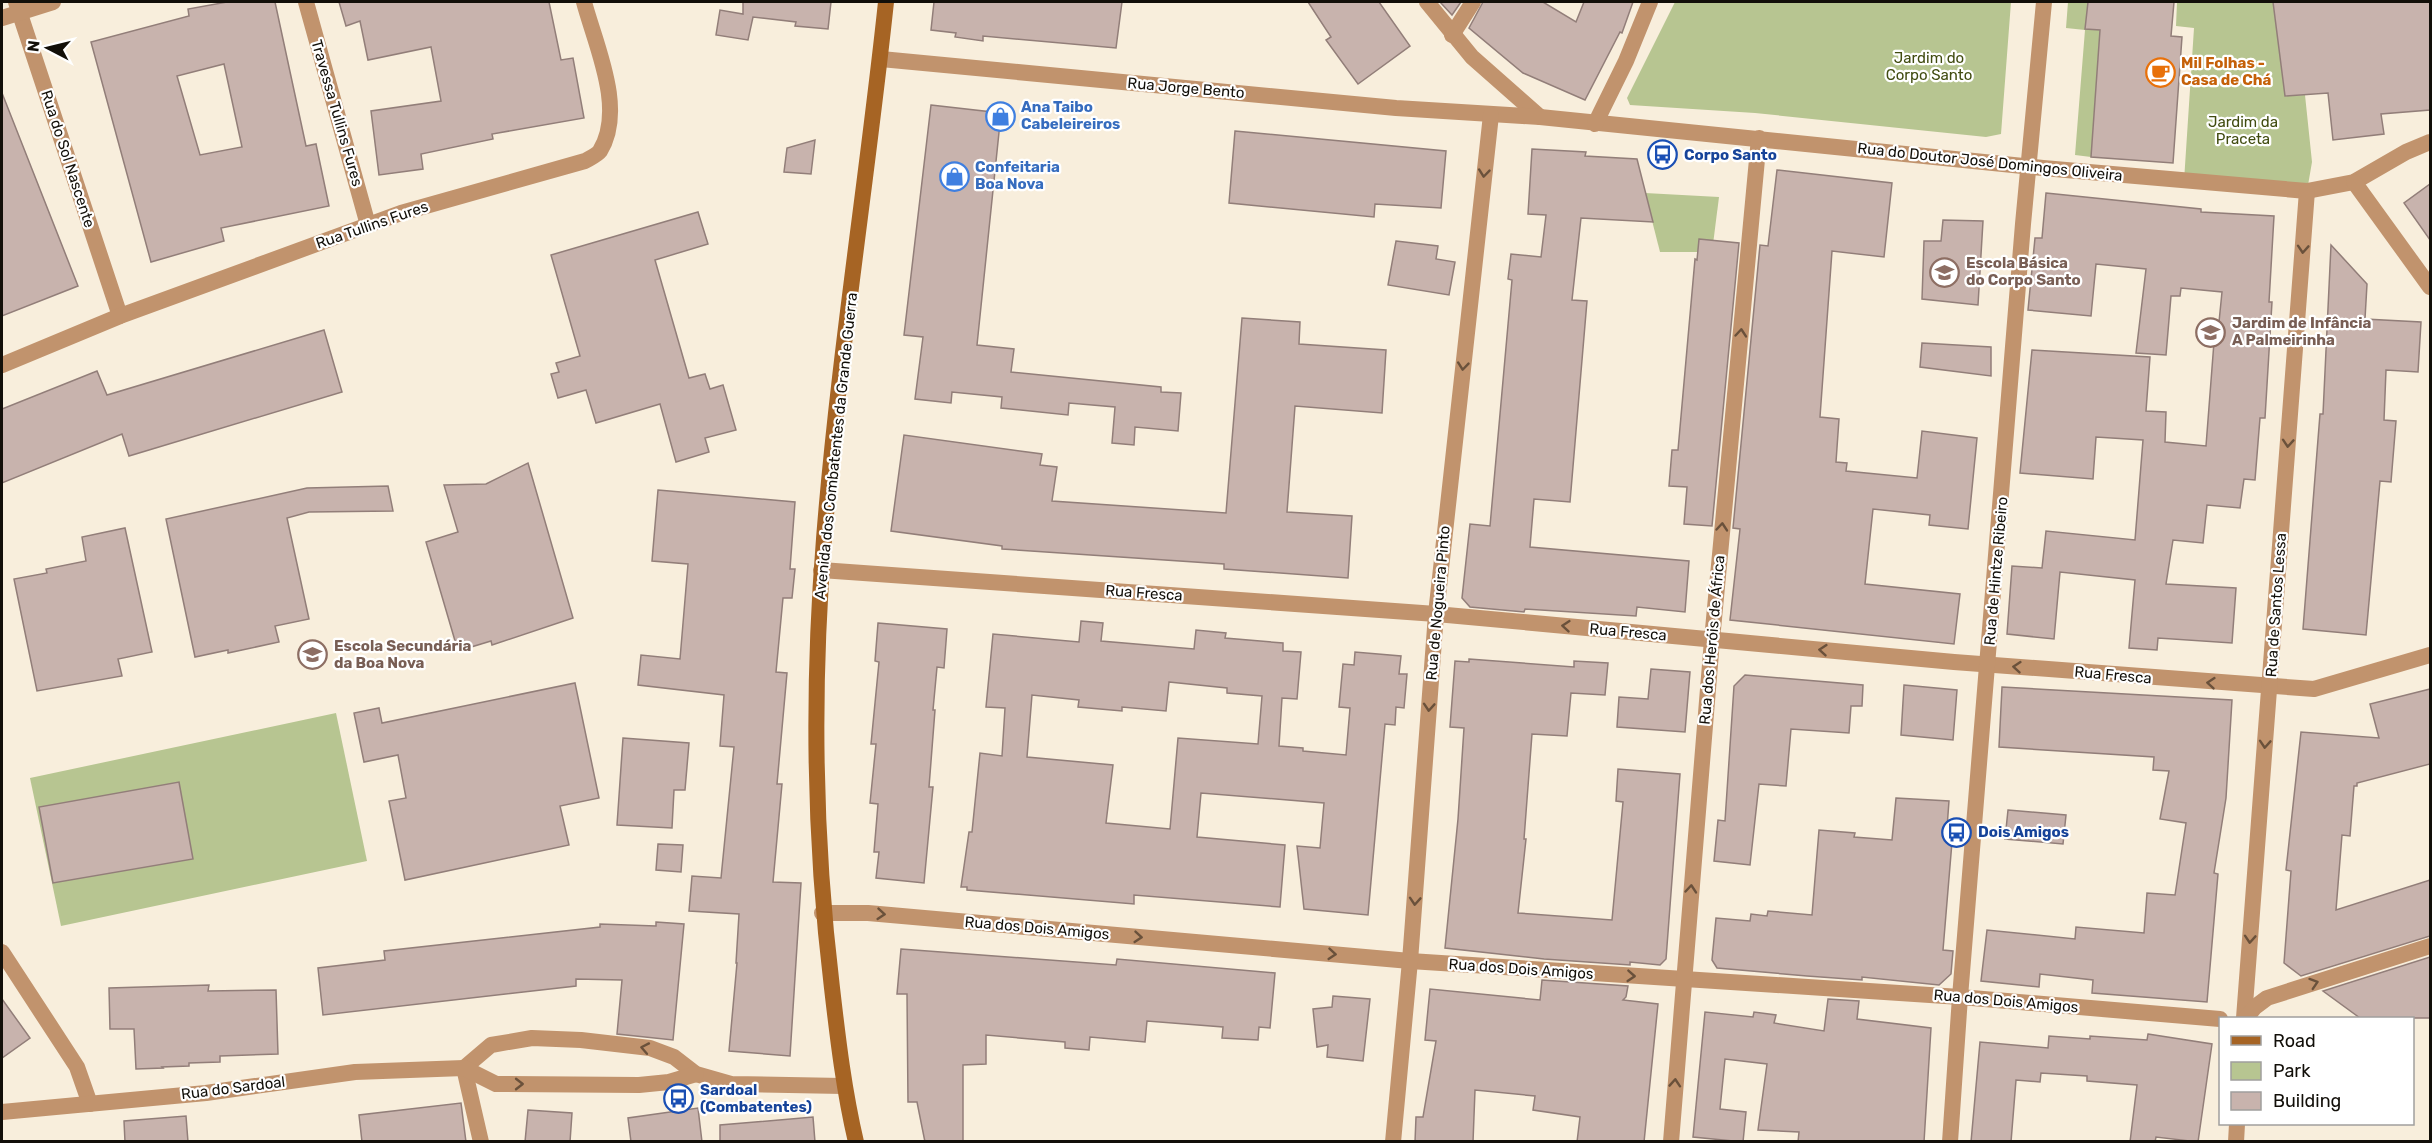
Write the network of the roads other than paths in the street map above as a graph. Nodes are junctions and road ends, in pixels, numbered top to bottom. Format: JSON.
{"nodes":[{"id":1,"x":53,"y":2,"type":"edge"},
{"id":2,"x":306,"y":2,"type":"edge"},
{"id":3,"x":584,"y":2,"type":"edge"},
{"id":4,"x":886,"y":2,"type":"edge"},
{"id":5,"x":1427,"y":2,"type":"edge"},
{"id":6,"x":1473,"y":2,"type":"edge"},
{"id":7,"x":1650,"y":2,"type":"edge"},
{"id":8,"x":2044,"y":2,"type":"edge"},
{"id":9,"x":18,"y":7,"type":"edge"},
{"id":10,"x":2,"y":18,"type":"edge"},
{"id":11,"x":1452,"y":35,"type":"junction"},
{"id":12,"x":881,"y":59,"type":"junction"},
{"id":13,"x":1491,"y":114,"type":"junction"},
{"id":14,"x":1540,"y":117,"type":"junction"},
{"id":15,"x":1595,"y":124,"type":"junction"},
{"id":16,"x":1759,"y":138,"type":"junction"},
{"id":17,"x":2430,"y":142,"type":"edge"},
{"id":18,"x":2028,"y":166,"type":"junction"},
{"id":19,"x":2354,"y":182,"type":"junction"},
{"id":20,"x":2307,"y":190,"type":"junction"},
{"id":21,"x":368,"y":225,"type":"junction"},
{"id":22,"x":2430,"y":287,"type":"edge"},
{"id":23,"x":120,"y":316,"type":"junction"},
{"id":24,"x":2,"y":365,"type":"edge"},
{"id":25,"x":821,"y":570,"type":"junction"},
{"id":26,"x":1436,"y":614,"type":"junction"},
{"id":27,"x":1712,"y":640,"type":"junction"},
{"id":28,"x":2430,"y":655,"type":"edge"},
{"id":29,"x":1988,"y":665,"type":"junction"},
{"id":30,"x":2270,"y":686,"type":"junction"},
{"id":31,"x":822,"y":913,"type":"junction"},
{"id":32,"x":2430,"y":946,"type":"edge"},
{"id":33,"x":2,"y":952,"type":"edge"},
{"id":34,"x":1410,"y":962,"type":"junction"},
{"id":35,"x":1683,"y":980,"type":"junction"},
{"id":36,"x":1960,"y":997,"type":"junction"},
{"id":37,"x":2245,"y":1017,"type":"edge"},
{"id":38,"x":2246,"y":1017,"type":"edge"},
{"id":39,"x":2219,"y":1019,"type":"edge"},
{"id":40,"x":464,"y":1068,"type":"junction"},
{"id":41,"x":696,"y":1074,"type":"junction"},
{"id":42,"x":843,"y":1086,"type":"junction"},
{"id":43,"x":90,"y":1104,"type":"junction"},
{"id":44,"x":2,"y":1112,"type":"edge"},
{"id":45,"x":2237,"y":1125,"type":"edge"},
{"id":46,"x":481,"y":1142,"type":"edge"},
{"id":47,"x":856,"y":1142,"type":"edge"},
{"id":48,"x":1393,"y":1142,"type":"edge"},
{"id":49,"x":1671,"y":1142,"type":"edge"},
{"id":50,"x":1950,"y":1142,"type":"edge"},
{"id":51,"x":2236,"y":1142,"type":"edge"}],
"edges":[{"from":1,"to":9,"type":"street"},
{"from":2,"to":21,"type":"street","name":"Travessa Tullins Fures"},
{"from":3,"to":21,"type":"street","name":"Rua Tullins Fures"},
{"from":4,"to":12,"type":"main road","name":"Avenida dos Combatentes da Grande Guerra"},
{"from":5,"to":11,"type":"street"},
{"from":6,"to":11,"type":"street"},
{"from":7,"to":15,"type":"street"},
{"from":8,"to":18,"type":"street","name":"Rua de Hintze Ribeiro"},
{"from":9,"to":10,"type":"street"},
{"from":9,"to":23,"type":"street","name":"Rua do Sol Nascente"},
{"from":11,"to":14,"type":"street"},
{"from":12,"to":13,"type":"street","name":"Rua Jorge Bento"},
{"from":12,"to":25,"type":"main road","name":"Avenida dos Combatentes da Grande Guerra"},
{"from":13,"to":14,"type":"street"},
{"from":13,"to":26,"type":"street","name":"Rua de Nogueira Pinto","one_way":true},
{"from":14,"to":15,"type":"street","name":"Rua do Doutor José Domingos Oliveira"},
{"from":15,"to":16,"type":"street","name":"Rua do Doutor José Domingos Oliveira"},
{"from":16,"to":18,"type":"street","name":"Rua do Doutor José Domingos Oliveira"},
{"from":27,"to":16,"type":"street","name":"Rua dos Heróis de África","one_way":true},
{"from":17,"to":19,"type":"street","name":"Rua do Doutor José Domingos Oliveira"},
{"from":18,"to":20,"type":"street","name":"Rua do Doutor José Domingos Oliveira"},
{"from":18,"to":29,"type":"street","name":"Rua de Hintze Ribeiro"},
{"from":19,"to":20,"type":"street","name":"Rua do Doutor José Domingos Oliveira"},
{"from":19,"to":22,"type":"street"},
{"from":20,"to":30,"type":"street","name":"Rua de Santos Lessa","one_way":true},
{"from":21,"to":23,"type":"street","name":"Rua Tullins Fures"},
{"from":23,"to":24,"type":"street","name":"Rua Tullins Fures"},
{"from":25,"to":26,"type":"street","name":"Rua Fresca"},
{"from":25,"to":31,"type":"main road","name":"Avenida dos Combatentes da Grande Guerra"},
{"from":27,"to":26,"type":"street","name":"Rua Fresca","one_way":true},
{"from":26,"to":34,"type":"street","name":"Rua de Nogueira Pinto","one_way":true},
{"from":29,"to":27,"type":"street","name":"Rua Fresca","one_way":true},
{"from":35,"to":27,"type":"street","name":"Rua dos Heróis de África","one_way":true},
{"from":28,"to":30,"type":"street","name":"Rua Fresca"},
{"from":30,"to":29,"type":"street","name":"Rua Fresca","one_way":true},
{"from":29,"to":36,"type":"street","name":"Rua de Hintze Ribeiro"},
{"from":30,"to":37,"type":"street","name":"Rua de Santos Lessa","one_way":true},
{"from":31,"to":34,"type":"street","name":"Rua dos Dois Amigos","one_way":true},
{"from":31,"to":42,"type":"main road","name":"Avenida dos Combatentes da Grande Guerra"},
{"from":38,"to":32,"type":"street","one_way":true},
{"from":33,"to":43,"type":"street"},
{"from":34,"to":35,"type":"street","name":"Rua dos Dois Amigos","one_way":true},
{"from":34,"to":48,"type":"street","name":"Rua de Nogueira Pinto"},
{"from":35,"to":36,"type":"street","name":"Rua dos Dois Amigos"},
{"from":49,"to":35,"type":"street","name":"Rua dos Heróis de África","one_way":true},
{"from":36,"to":39,"type":"street","name":"Rua dos Dois Amigos"},
{"from":36,"to":50,"type":"street","name":"Rua de Hintze Ribeiro"},
{"from":40,"to":41,"type":"street","name":"Rua do Sardoal","one_way":true},
{"from":41,"to":40,"type":"street","one_way":true},
{"from":40,"to":43,"type":"street","name":"Rua do Sardoal"},
{"from":40,"to":46,"type":"street"},
{"from":41,"to":42,"type":"street"},
{"from":42,"to":47,"type":"main road","name":"Avenida dos Combatentes da Grande Guerra"},
{"from":43,"to":44,"type":"street","name":"Rua do Sardoal"},
{"from":45,"to":51,"type":"street"}]}
